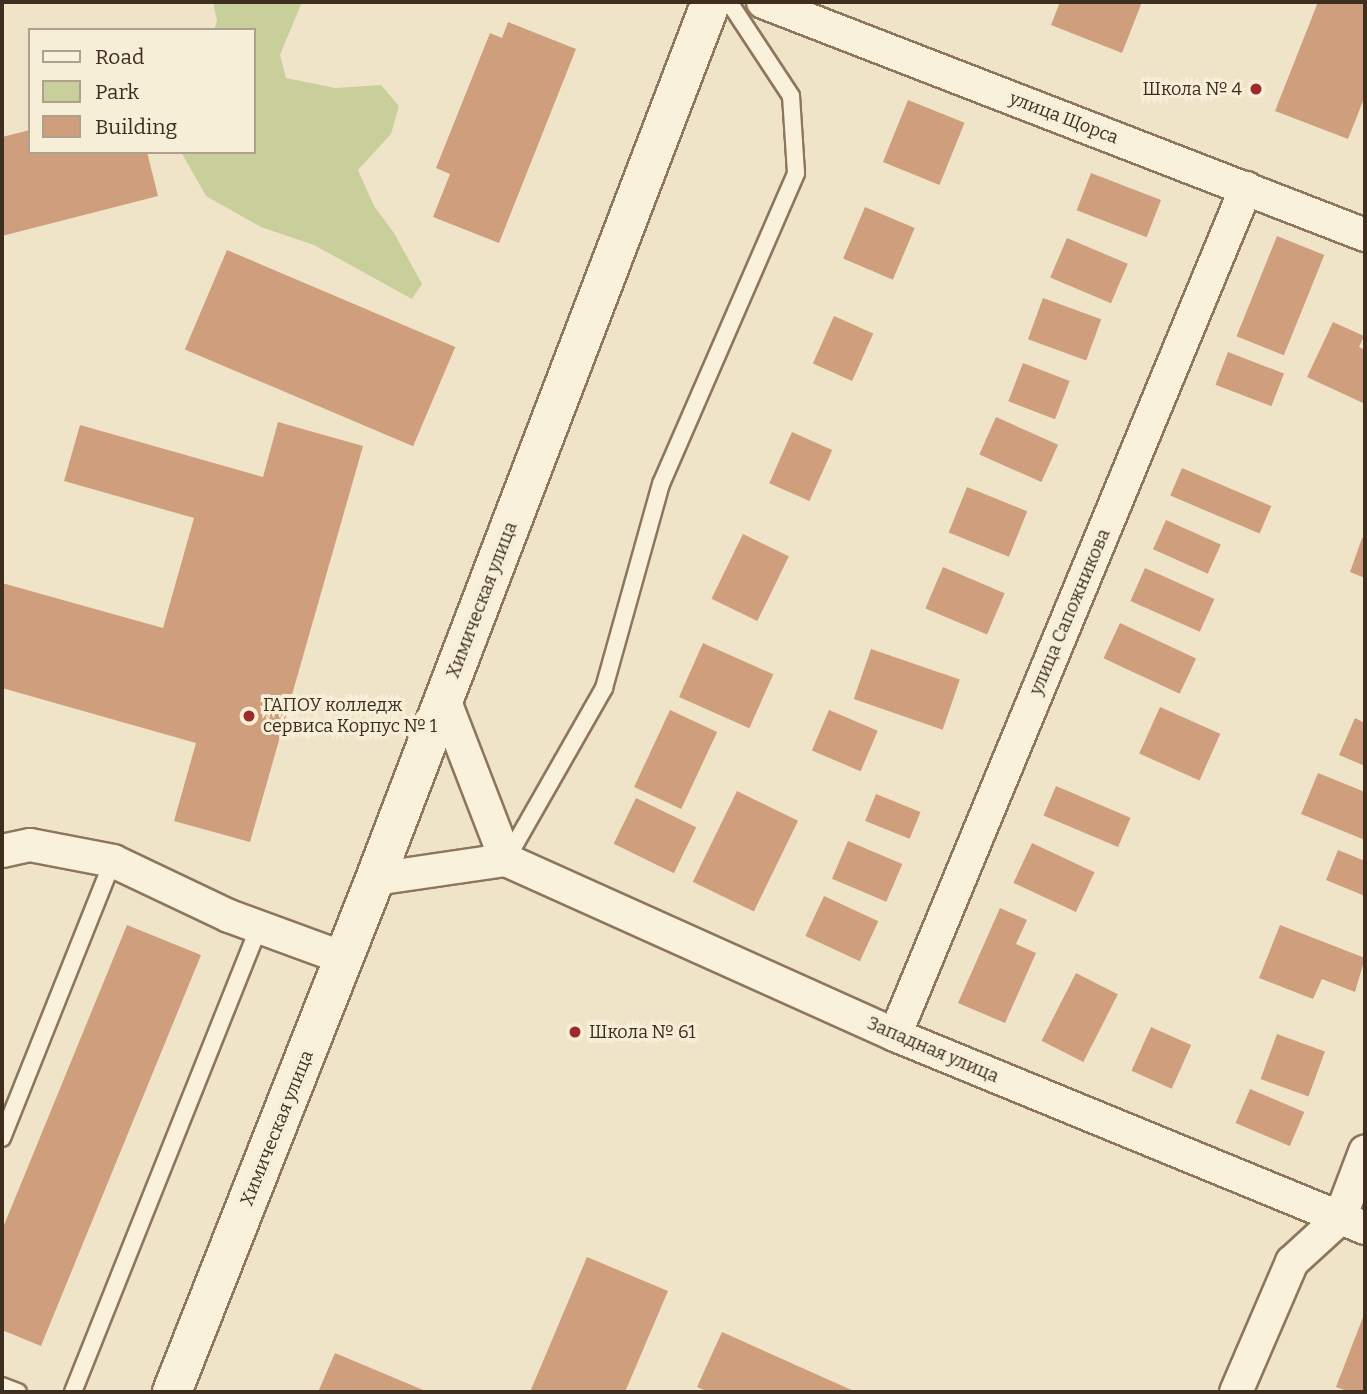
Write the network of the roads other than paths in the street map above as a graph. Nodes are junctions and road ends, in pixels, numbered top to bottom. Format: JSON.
{"nodes":[{"id":1,"x":711,"y":2,"type":"edge"},
{"id":2,"x":729,"y":2,"type":"edge"},
{"id":3,"x":763,"y":2,"type":"edge"},
{"id":4,"x":1246,"y":188,"type":"junction"},
{"id":5,"x":1365,"y":235,"type":"edge"},
{"id":6,"x":444,"y":699,"type":"junction"},
{"id":7,"x":2,"y":851,"type":"edge"},
{"id":8,"x":506,"y":860,"type":"junction"},
{"id":9,"x":113,"y":861,"type":"junction"},
{"id":10,"x":375,"y":878,"type":"junction"},
{"id":11,"x":259,"y":927,"type":"junction"},
{"id":12,"x":344,"y":958,"type":"junction"},
{"id":13,"x":895,"y":1035,"type":"junction"},
{"id":14,"x":2,"y":1138,"type":"edge"},
{"id":15,"x":1365,"y":1152,"type":"edge"},
{"id":16,"x":1353,"y":1223,"type":"edge"},
{"id":17,"x":2,"y":1386,"type":"edge"},
{"id":18,"x":18,"y":1392,"type":"edge"},
{"id":19,"x":73,"y":1392,"type":"edge"},
{"id":20,"x":172,"y":1392,"type":"edge"},
{"id":21,"x":1236,"y":1392,"type":"edge"}],
"edges":[{"from":1,"to":6,"type":"street","name":"Химическая улица"},
{"from":2,"to":8,"type":"lane"},
{"from":3,"to":4,"type":"street","name":"улица Щорса"},
{"from":4,"to":5,"type":"street","name":"улица Щорса"},
{"from":4,"to":13,"type":"street","name":"улица Сапожникова"},
{"from":6,"to":8,"type":"street"},
{"from":6,"to":10,"type":"street","name":"Химическая улица"},
{"from":7,"to":9,"type":"street"},
{"from":8,"to":10,"type":"street"},
{"from":8,"to":13,"type":"street","name":"Западная улица"},
{"from":9,"to":11,"type":"street"},
{"from":9,"to":14,"type":"lane"},
{"from":10,"to":12,"type":"street","name":"Химическая улица"},
{"from":11,"to":12,"type":"street"},
{"from":11,"to":19,"type":"lane"},
{"from":12,"to":20,"type":"street","name":"Химическая улица"},
{"from":13,"to":16,"type":"street","name":"Западная улица"},
{"from":15,"to":16,"type":"street"},
{"from":16,"to":21,"type":"street"},
{"from":17,"to":18,"type":"lane"}]}
